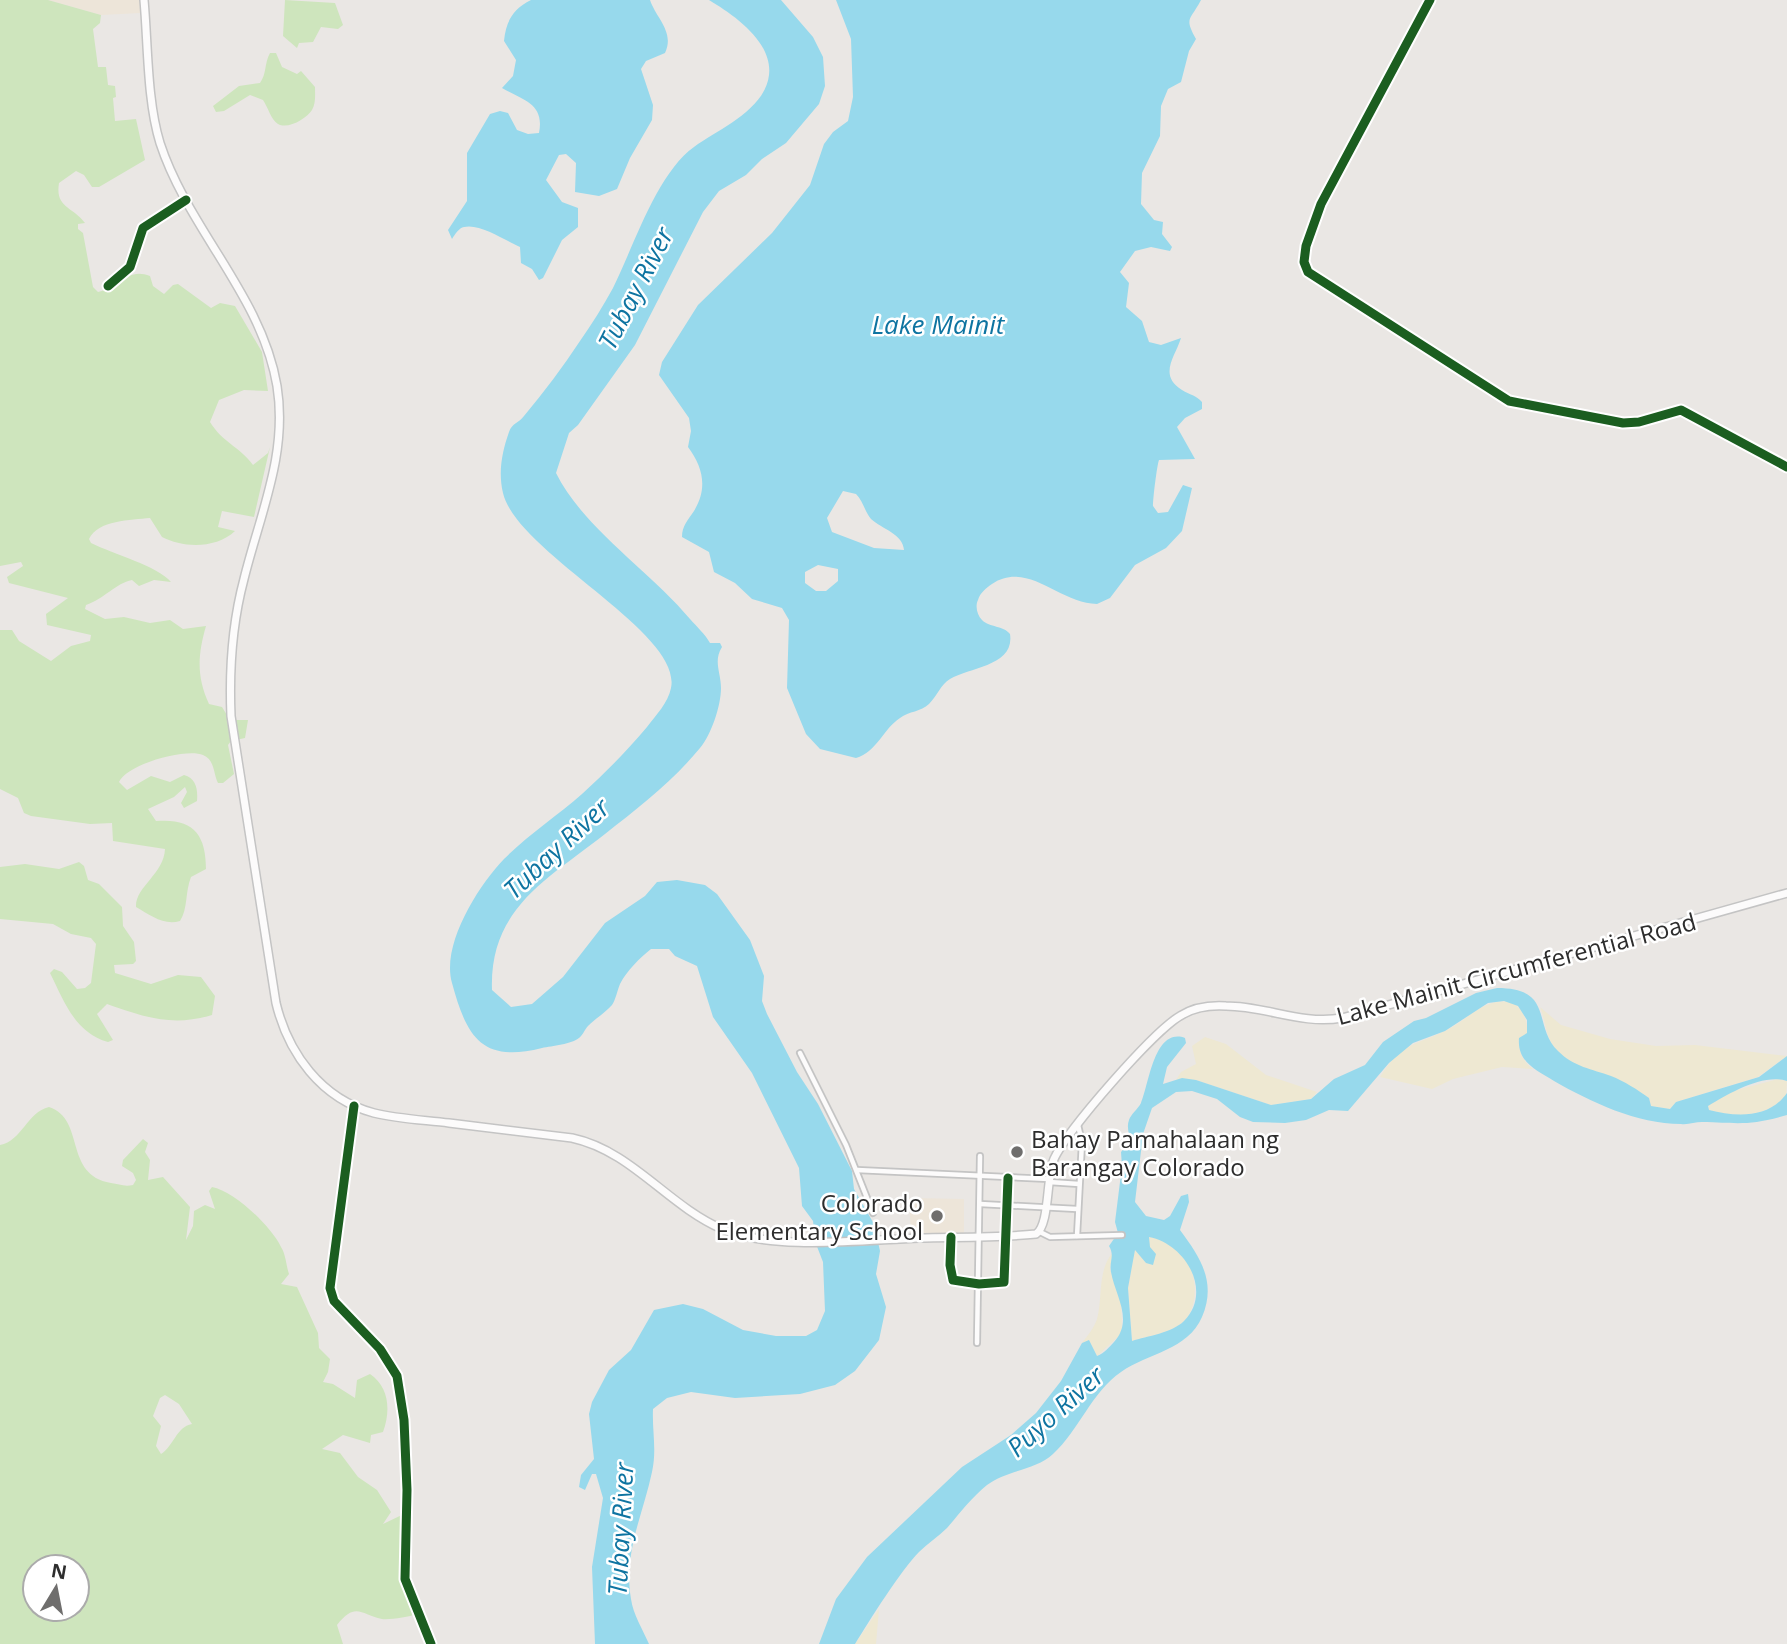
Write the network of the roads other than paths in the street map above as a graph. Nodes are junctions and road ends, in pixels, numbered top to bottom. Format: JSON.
{"nodes":[{"id":1,"x":144,"y":0,"type":"edge"},
{"id":2,"x":1430,"y":0,"type":"edge"},
{"id":3,"x":186,"y":200,"type":"junction"},
{"id":4,"x":108,"y":286,"type":"dead end"},
{"id":5,"x":1787,"y":467,"type":"edge"},
{"id":6,"x":1787,"y":893,"type":"edge"},
{"id":7,"x":800,"y":1053,"type":"dead end"},
{"id":8,"x":354,"y":1106,"type":"junction"},
{"id":9,"x":1077,"y":1124,"type":"junction"},
{"id":10,"x":980,"y":1156,"type":"dead end"},
{"id":11,"x":857,"y":1170,"type":"junction"},
{"id":12,"x":980,"y":1177,"type":"junction"},
{"id":13,"x":1008,"y":1178,"type":"junction"},
{"id":14,"x":1048,"y":1181,"type":"junction"},
{"id":15,"x":1079,"y":1184,"type":"junction"},
{"id":16,"x":980,"y":1204,"type":"junction"},
{"id":17,"x":1006,"y":1205,"type":"junction"},
{"id":18,"x":1046,"y":1207,"type":"junction"},
{"id":19,"x":1077,"y":1209,"type":"junction"},
{"id":20,"x":873,"y":1213,"type":"dead end"},
{"id":21,"x":1040,"y":1232,"type":"junction"},
{"id":22,"x":1122,"y":1235,"type":"dead end"},
{"id":23,"x":1005,"y":1236,"type":"junction"},
{"id":24,"x":1077,"y":1236,"type":"junction"},
{"id":25,"x":951,"y":1237,"type":"junction"},
{"id":26,"x":979,"y":1237,"type":"junction"},
{"id":27,"x":979,"y":1284,"type":"junction"},
{"id":28,"x":977,"y":1343,"type":"dead end"},
{"id":29,"x":431,"y":1644,"type":"edge"}],
"edges":[{"from":1,"to":3,"type":"main road"},
{"from":2,"to":5,"type":"street"},
{"from":3,"to":4,"type":"street"},
{"from":3,"to":8,"type":"main road"},
{"from":6,"to":9,"type":"main road","name":"Lake Mainit Circumferential Road"},
{"from":7,"to":11,"type":"street"},
{"from":8,"to":25,"type":"main road"},
{"from":8,"to":29,"type":"street"},
{"from":9,"to":14,"type":"main road","name":"Lake Mainit Circumferential Road"},
{"from":9,"to":15,"type":"street"},
{"from":10,"to":12,"type":"street"},
{"from":11,"to":12,"type":"street"},
{"from":11,"to":20,"type":"street"},
{"from":12,"to":13,"type":"street"},
{"from":12,"to":16,"type":"street"},
{"from":13,"to":14,"type":"street"},
{"from":13,"to":17,"type":"street"},
{"from":14,"to":15,"type":"street"},
{"from":14,"to":18,"type":"main road","name":"Lake Mainit Circumferential Road"},
{"from":15,"to":19,"type":"street"},
{"from":16,"to":17,"type":"street"},
{"from":16,"to":26,"type":"street"},
{"from":17,"to":18,"type":"street"},
{"from":17,"to":23,"type":"street"},
{"from":18,"to":19,"type":"street"},
{"from":18,"to":21,"type":"main road","name":"Lake Mainit Circumferential Road"},
{"from":19,"to":24,"type":"street"},
{"from":21,"to":23,"type":"main road"},
{"from":21,"to":24,"type":"street"},
{"from":22,"to":24,"type":"street"},
{"from":23,"to":26,"type":"main road"},
{"from":23,"to":27,"type":"street"},
{"from":25,"to":26,"type":"main road"},
{"from":25,"to":27,"type":"street"},
{"from":26,"to":27,"type":"street"},
{"from":27,"to":28,"type":"street"}]}
